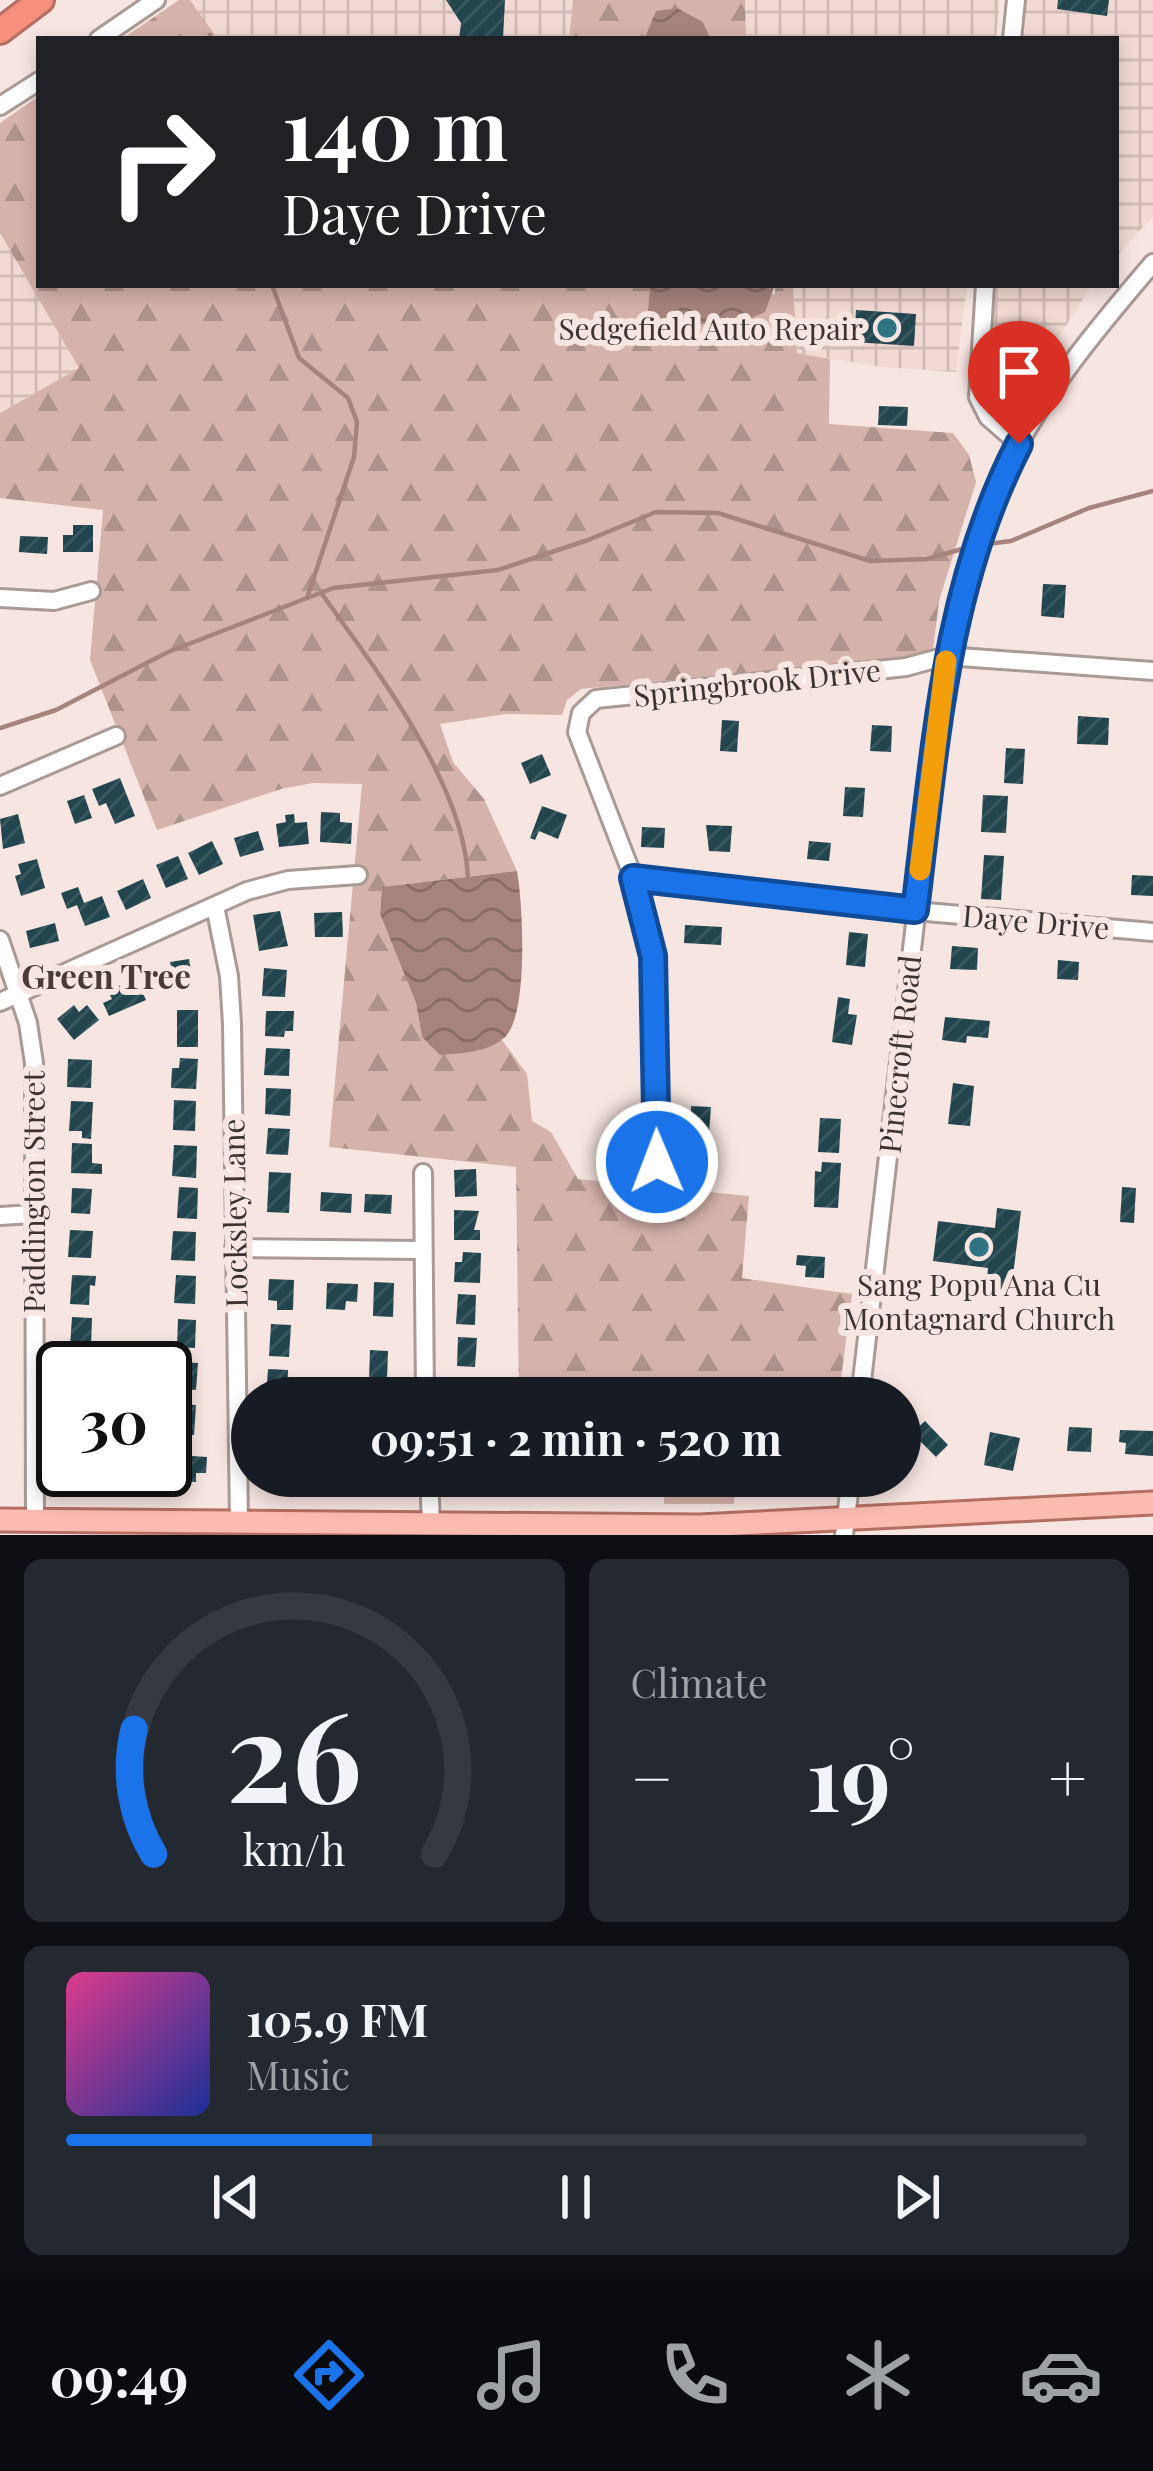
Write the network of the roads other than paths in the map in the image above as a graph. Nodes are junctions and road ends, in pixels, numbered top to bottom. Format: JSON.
{"nodes":[{"id":1,"x":41,"y":0,"type":"edge"},
{"id":2,"x":156,"y":0,"type":"edge"},
{"id":3,"x":1016,"y":0,"type":"edge"},
{"id":4,"x":0,"y":31,"type":"edge"},
{"id":5,"x":103,"y":36,"type":"edge"},
{"id":6,"x":1012,"y":36,"type":"edge"},
{"id":7,"x":36,"y":82,"type":"edge"},
{"id":8,"x":0,"y":106,"type":"edge"},
{"id":9,"x":1153,"y":263,"type":"edge"},
{"id":10,"x":985,"y":288,"type":"edge"},
{"id":11,"x":1019,"y":444,"type":"junction"},
{"id":12,"x":91,"y":591,"type":"dead end"},
{"id":13,"x":0,"y":598,"type":"edge"},
{"id":14,"x":946,"y":656,"type":"junction"},
{"id":15,"x":1153,"y":671,"type":"edge"},
{"id":16,"x":116,"y":736,"type":"dead end"},
{"id":17,"x":0,"y":787,"type":"edge"},
{"id":18,"x":358,"y":875,"type":"dead end"},
{"id":19,"x":633,"y":878,"type":"junction"},
{"id":20,"x":215,"y":906,"type":"junction"},
{"id":21,"x":915,"y":910,"type":"junction"},
{"id":22,"x":1153,"y":932,"type":"edge"},
{"id":23,"x":0,"y":940,"type":"edge"},
{"id":24,"x":20,"y":997,"type":"junction"},
{"id":25,"x":0,"y":1002,"type":"edge"},
{"id":26,"x":657,"y":1162,"type":"dead end"},
{"id":27,"x":423,"y":1173,"type":"dead end"},
{"id":28,"x":33,"y":1214,"type":"junction"},
{"id":29,"x":0,"y":1216,"type":"edge"},
{"id":30,"x":234,"y":1248,"type":"junction"},
{"id":31,"x":421,"y":1250,"type":"junction"},
{"id":32,"x":424,"y":1377,"type":"edge"},
{"id":33,"x":862,"y":1377,"type":"edge"},
{"id":34,"x":430,"y":1497,"type":"edge"},
{"id":35,"x":849,"y":1497,"type":"edge"},
{"id":36,"x":1153,"y":1503,"type":"edge"},
{"id":37,"x":0,"y":1520,"type":"edge"},
{"id":38,"x":34,"y":1521,"type":"junction"},
{"id":39,"x":238,"y":1522,"type":"junction"},
{"id":40,"x":431,"y":1524,"type":"junction"},
{"id":41,"x":845,"y":1527,"type":"edge"},
{"id":42,"x":470,"y":1530,"type":"edge"},
{"id":43,"x":514,"y":1530,"type":"edge"}],
"edges":[{"from":1,"to":4,"type":"highway"},
{"from":2,"to":5,"type":"street"},
{"from":3,"to":6,"type":"street"},
{"from":7,"to":8,"type":"street"},
{"from":9,"to":11,"type":"street","name":"Pinecroft Road"},
{"from":10,"to":11,"type":"street"},
{"from":11,"to":14,"type":"street","name":"Pinecroft Road"},
{"from":12,"to":13,"type":"street"},
{"from":14,"to":15,"type":"street","name":"Springbrook Drive"},
{"from":14,"to":19,"type":"street","name":"Springbrook Drive"},
{"from":14,"to":21,"type":"street","name":"Pinecroft Road"},
{"from":16,"to":17,"type":"street"},
{"from":18,"to":20,"type":"street"},
{"from":19,"to":21,"type":"street","name":"Daye Drive"},
{"from":19,"to":26,"type":"street"},
{"from":20,"to":24,"type":"street"},
{"from":20,"to":30,"type":"street","name":"Locksley Lane"},
{"from":21,"to":22,"type":"street","name":"Daye Drive"},
{"from":21,"to":33,"type":"street","name":"Pinecroft Road"},
{"from":23,"to":24,"type":"street","name":"Paddington Street"},
{"from":24,"to":25,"type":"street"},
{"from":24,"to":28,"type":"street","name":"Paddington Street"},
{"from":27,"to":31,"type":"street"},
{"from":28,"to":29,"type":"street"},
{"from":28,"to":38,"type":"street","name":"Paddington Street"},
{"from":30,"to":31,"type":"street"},
{"from":30,"to":39,"type":"street","name":"Locksley Lane"},
{"from":31,"to":32,"type":"street"},
{"from":34,"to":40,"type":"street"},
{"from":35,"to":41,"type":"street"},
{"from":36,"to":41,"type":"main road"},
{"from":37,"to":38,"type":"main road"},
{"from":38,"to":39,"type":"main road"},
{"from":39,"to":40,"type":"main road"},
{"from":40,"to":42,"type":"main road"},
{"from":41,"to":43,"type":"main road"},
{"from":42,"to":43,"type":"main road"}]}
